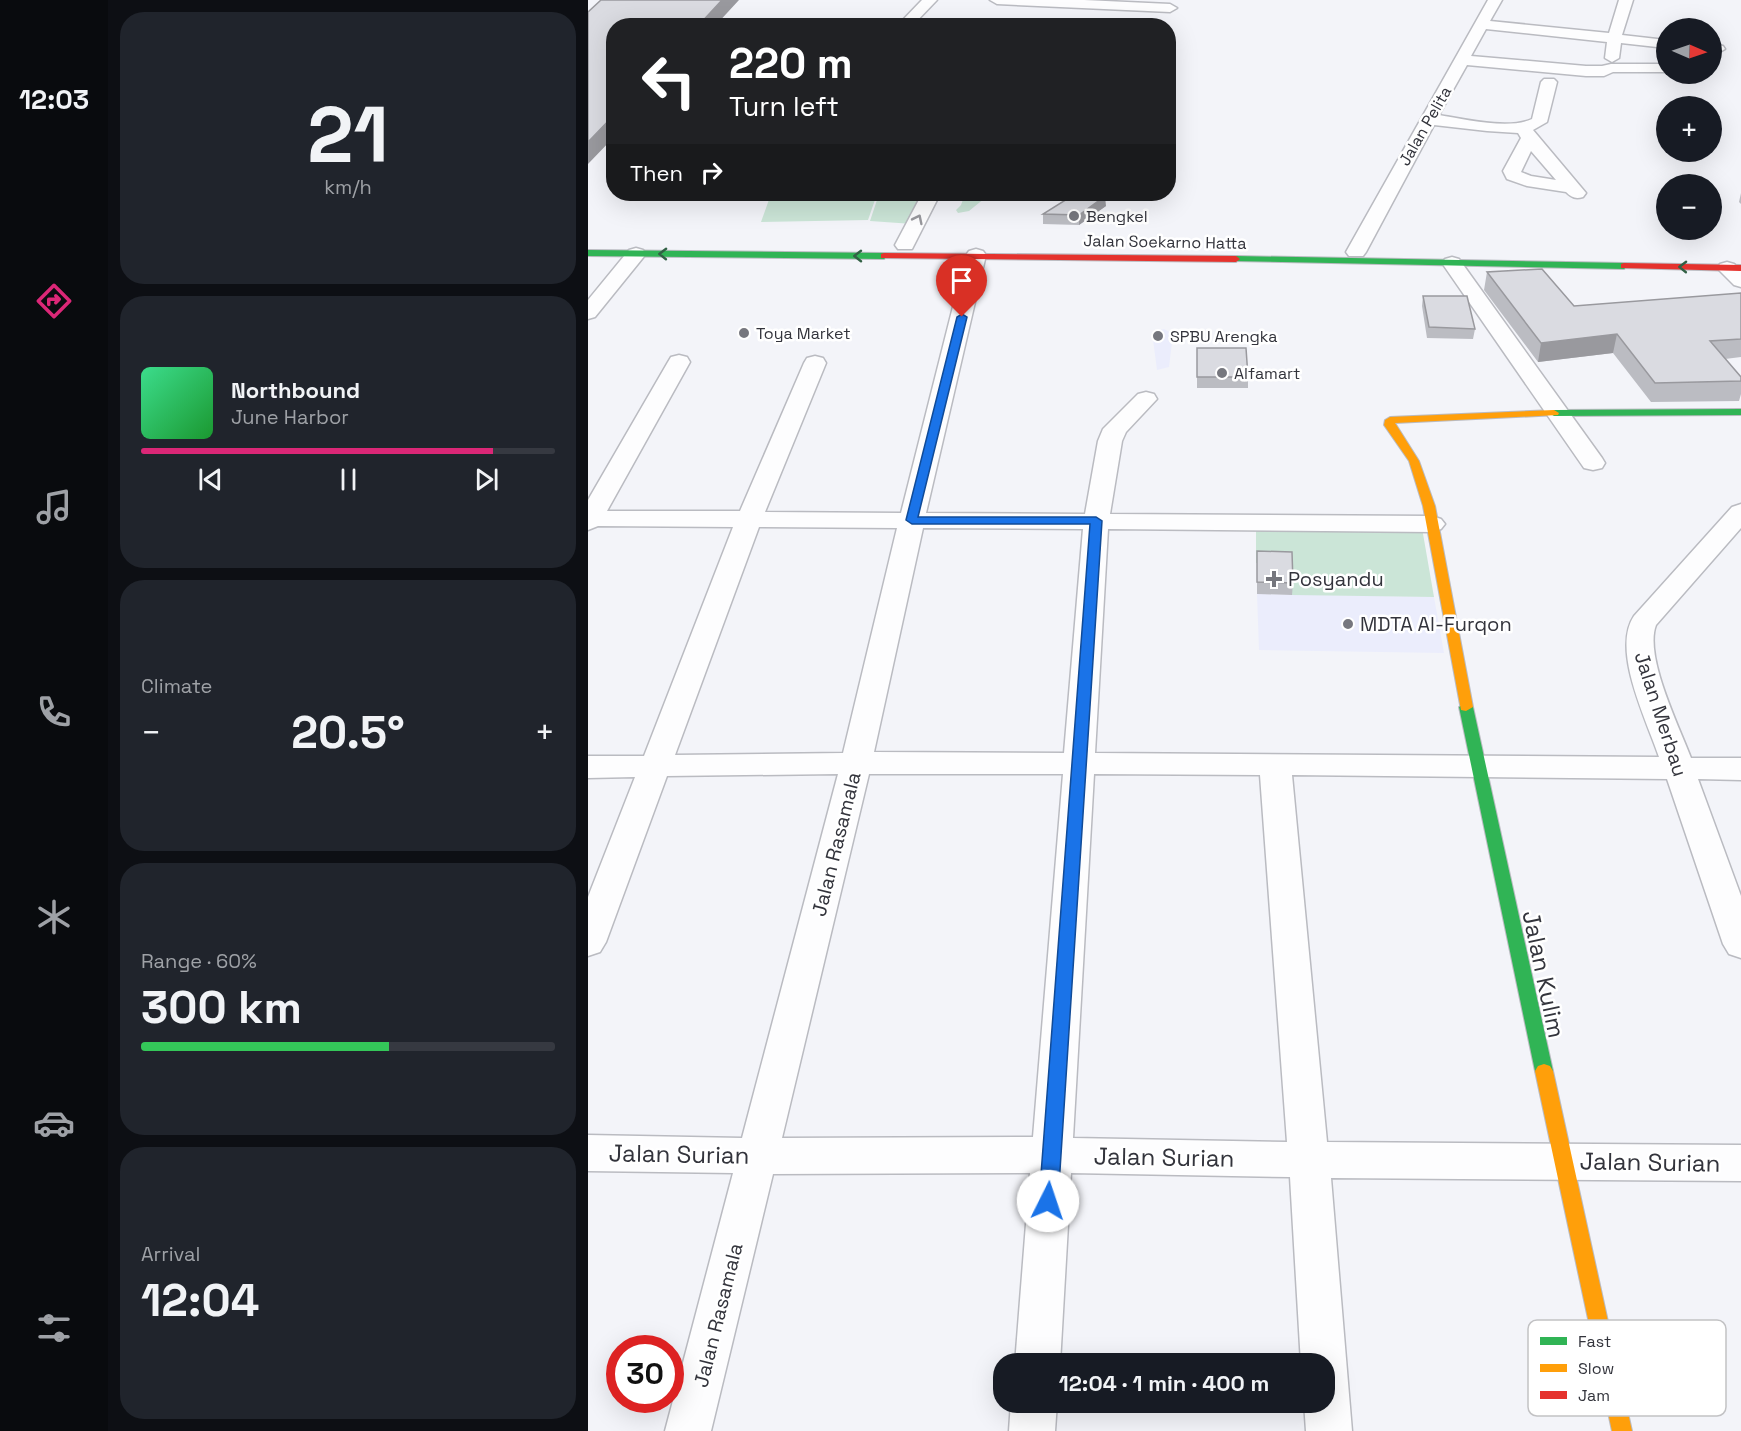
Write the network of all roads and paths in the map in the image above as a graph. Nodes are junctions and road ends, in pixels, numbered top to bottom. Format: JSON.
{"nodes":[{"id":1,"x":930,"y":0,"type":"edge"},
{"id":2,"x":997,"y":0,"type":"edge"},
{"id":3,"x":1496,"y":0,"type":"edge"},
{"id":4,"x":1626,"y":0,"type":"edge"},
{"id":5,"x":1172,"y":4,"type":"edge"},
{"id":6,"x":1053,"y":6,"type":"edge"},
{"id":7,"x":911,"y":18,"type":"edge"},
{"id":8,"x":1035,"y":18,"type":"dead end"},
{"id":9,"x":1164,"y":18,"type":"edge"},
{"id":10,"x":1482,"y":24,"type":"junction"},
{"id":11,"x":1614,"y":39,"type":"junction"},
{"id":12,"x":1656,"y":43,"type":"edge"},
{"id":13,"x":1462,"y":60,"type":"junction"},
{"id":14,"x":1611,"y":68,"type":"junction"},
{"id":15,"x":1656,"y":68,"type":"edge"},
{"id":16,"x":1550,"y":82,"type":"dead end"},
{"id":17,"x":1429,"y":118,"type":"junction"},
{"id":18,"x":1527,"y":133,"type":"junction"},
{"id":19,"x":1570,"y":187,"type":"junction"},
{"id":20,"x":927,"y":201,"type":"edge"},
{"id":21,"x":944,"y":201,"type":"edge"},
{"id":22,"x":1585,"y":201,"type":"dead end"},
{"id":23,"x":588,"y":242,"type":"edge"},
{"id":24,"x":905,"y":245,"type":"junction"},
{"id":25,"x":927,"y":245,"type":"junction"},
{"id":26,"x":1356,"y":252,"type":"junction"},
{"id":27,"x":588,"y":253,"type":"edge"},
{"id":28,"x":636,"y":254,"type":"junction"},
{"id":29,"x":976,"y":255,"type":"junction"},
{"id":30,"x":1452,"y":263,"type":"junction"},
{"id":31,"x":1738,"y":268,"type":"edge"},
{"id":32,"x":588,"y":313,"type":"edge"},
{"id":33,"x":679,"y":362,"type":"dead end"},
{"id":34,"x":815,"y":363,"type":"dead end"},
{"id":35,"x":1146,"y":399,"type":"dead end"},
{"id":36,"x":1741,"y":412,"type":"edge"},
{"id":37,"x":1557,"y":413,"type":"junction"},
{"id":38,"x":1593,"y":463,"type":"dead end"},
{"id":39,"x":1741,"y":512,"type":"edge"},
{"id":40,"x":749,"y":519,"type":"junction"},
{"id":41,"x":589,"y":520,"type":"edge"},
{"id":42,"x":912,"y":520,"type":"junction"},
{"id":43,"x":1096,"y":521,"type":"junction"},
{"id":44,"x":1432,"y":524,"type":"junction"},
{"id":45,"x":856,"y":763,"type":"junction"},
{"id":46,"x":1079,"y":764,"type":"junction"},
{"id":47,"x":1275,"y":764,"type":"junction"},
{"id":48,"x":655,"y":766,"type":"junction"},
{"id":49,"x":1477,"y":766,"type":"junction"},
{"id":50,"x":588,"y":767,"type":"edge"},
{"id":51,"x":1677,"y":767,"type":"junction"},
{"id":52,"x":1741,"y":769,"type":"edge"},
{"id":53,"x":588,"y":942,"type":"edge"},
{"id":54,"x":1741,"y":944,"type":"edge"},
{"id":55,"x":588,"y":1153,"type":"edge"},
{"id":56,"x":1052,"y":1155,"type":"junction"},
{"id":57,"x":759,"y":1156,"type":"junction"},
{"id":58,"x":1310,"y":1160,"type":"junction"},
{"id":59,"x":1562,"y":1161,"type":"junction"},
{"id":60,"x":1741,"y":1163,"type":"edge"},
{"id":61,"x":1597,"y":1320,"type":"edge"},
{"id":62,"x":1038,"y":1353,"type":"edge"},
{"id":63,"x":1323,"y":1353,"type":"edge"},
{"id":64,"x":1033,"y":1413,"type":"edge"},
{"id":65,"x":1328,"y":1413,"type":"edge"},
{"id":66,"x":1619,"y":1416,"type":"edge"},
{"id":67,"x":688,"y":1431,"type":"edge"},
{"id":68,"x":1032,"y":1431,"type":"edge"},
{"id":69,"x":1329,"y":1431,"type":"edge"},
{"id":70,"x":1622,"y":1431,"type":"edge"}],
"edges":[{"from":1,"to":7,"type":"street"},
{"from":2,"to":6,"type":"street"},
{"from":3,"to":10,"type":"street","name":"Jalan Pelita"},
{"from":4,"to":11,"type":"street"},
{"from":5,"to":6,"type":"street"},
{"from":5,"to":9,"type":"street"},
{"from":6,"to":8,"type":"street"},
{"from":10,"to":11,"type":"street"},
{"from":10,"to":13,"type":"street","name":"Jalan Pelita"},
{"from":11,"to":12,"type":"street"},
{"from":11,"to":14,"type":"street"},
{"from":13,"to":14,"type":"street"},
{"from":13,"to":17,"type":"street","name":"Jalan Pelita"},
{"from":14,"to":15,"type":"street"},
{"from":16,"to":18,"type":"street"},
{"from":17,"to":18,"type":"street"},
{"from":17,"to":26,"type":"street","name":"Jalan Pelita"},
{"from":18,"to":19,"type":"street"},
{"from":18,"to":19,"type":"street"},
{"from":19,"to":22,"type":"street"},
{"from":24,"to":20,"type":"street","one_way":true},
{"from":21,"to":25,"type":"street"},
{"from":23,"to":24,"type":"main road","name":"Jalan Soekarno Hatta"},
{"from":24,"to":25,"type":"main road","name":"Jalan Soekarno Hatta"},
{"from":25,"to":26,"type":"main road","name":"Jalan Soekarno Hatta"},
{"from":26,"to":31,"type":"main road","name":"Jalan Soekarno Hatta"},
{"from":27,"to":28,"type":"main road","name":"Jalan Soekarno Hatta"},
{"from":29,"to":28,"type":"main road","name":"Jalan Soekarno Hatta","one_way":true},
{"from":28,"to":32,"type":"street"},
{"from":29,"to":30,"type":"main road","name":"Jalan Soekarno Hatta"},
{"from":29,"to":42,"type":"street","name":"Jalan Rasamala"},
{"from":31,"to":30,"type":"main road","name":"Jalan Soekarno Hatta","one_way":true},
{"from":30,"to":37,"type":"street"},
{"from":33,"to":41,"type":"street"},
{"from":34,"to":40,"type":"street"},
{"from":35,"to":43,"type":"street"},
{"from":36,"to":37,"type":"main road"},
{"from":37,"to":38,"type":"street"},
{"from":37,"to":44,"type":"main road","name":"Jalan Kulim"},
{"from":39,"to":51,"type":"street","name":"Jalan Merbau"},
{"from":40,"to":41,"type":"street"},
{"from":40,"to":42,"type":"street"},
{"from":40,"to":48,"type":"street"},
{"from":42,"to":43,"type":"street"},
{"from":42,"to":45,"type":"street","name":"Jalan Rasamala"},
{"from":43,"to":44,"type":"street"},
{"from":43,"to":46,"type":"street"},
{"from":44,"to":49,"type":"main road","name":"Jalan Kulim"},
{"from":45,"to":46,"type":"street"},
{"from":45,"to":48,"type":"street"},
{"from":45,"to":57,"type":"street","name":"Jalan Rasamala"},
{"from":46,"to":47,"type":"street"},
{"from":46,"to":56,"type":"street"},
{"from":47,"to":49,"type":"street"},
{"from":47,"to":58,"type":"street"},
{"from":48,"to":50,"type":"street"},
{"from":48,"to":53,"type":"street"},
{"from":49,"to":51,"type":"street"},
{"from":49,"to":59,"type":"main road","name":"Jalan Kulim"},
{"from":51,"to":52,"type":"street"},
{"from":51,"to":54,"type":"street","name":"Jalan Merbau"},
{"from":55,"to":57,"type":"street","name":"Jalan Surian"},
{"from":56,"to":57,"type":"street","name":"Jalan Surian"},
{"from":56,"to":58,"type":"street","name":"Jalan Surian"},
{"from":56,"to":62,"type":"street"},
{"from":57,"to":67,"type":"street","name":"Jalan Rasamala"},
{"from":58,"to":59,"type":"street","name":"Jalan Surian"},
{"from":58,"to":63,"type":"street"},
{"from":59,"to":60,"type":"street","name":"Jalan Surian"},
{"from":59,"to":61,"type":"main road","name":"Jalan Kulim"},
{"from":64,"to":68,"type":"street"},
{"from":65,"to":69,"type":"street"},
{"from":66,"to":70,"type":"main road","name":"Jalan Kulim"}]}
